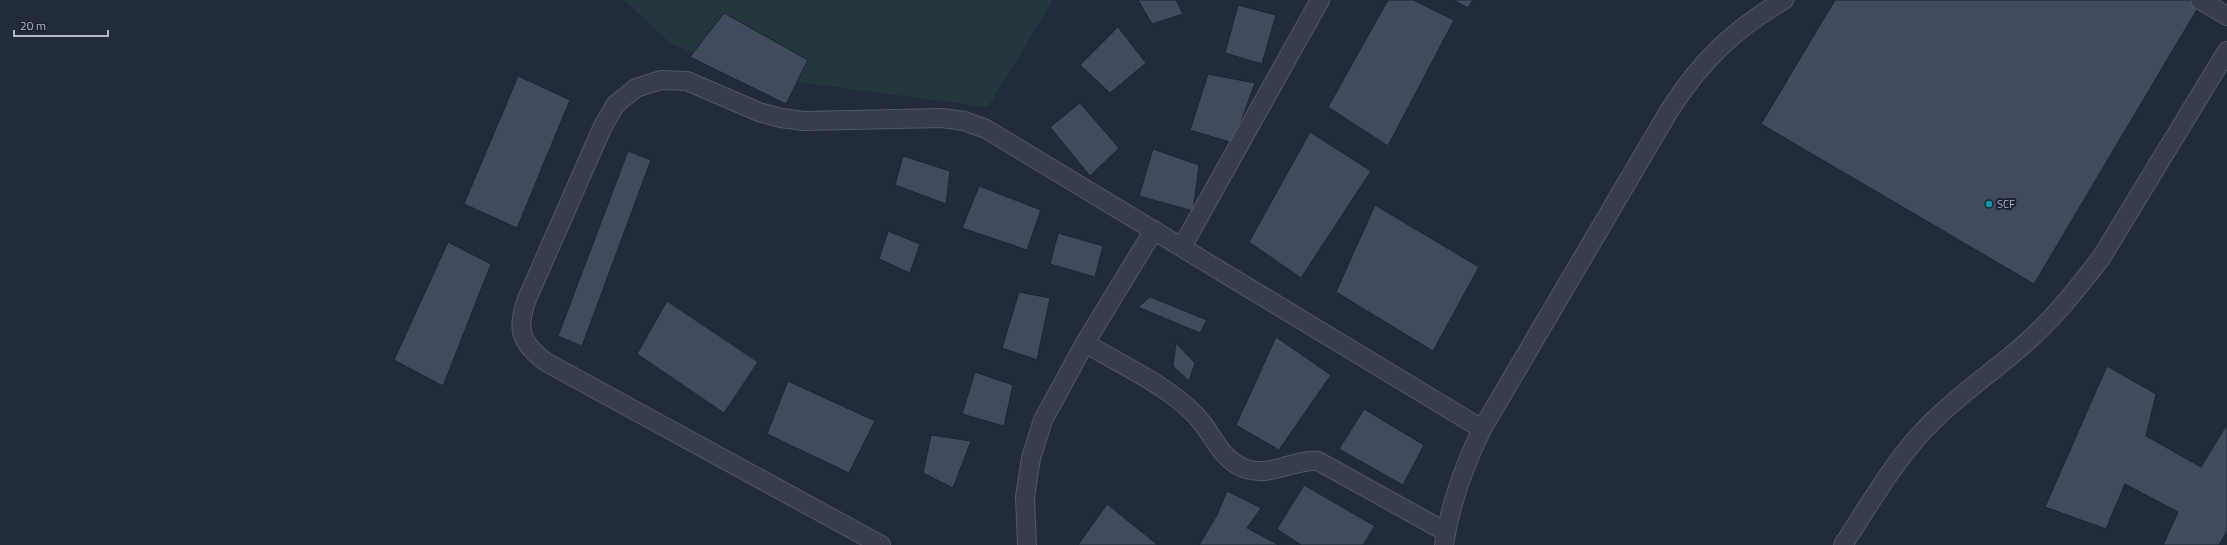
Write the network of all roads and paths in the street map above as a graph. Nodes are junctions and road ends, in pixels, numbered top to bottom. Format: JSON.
{"nodes":[{"id":1,"x":1320,"y":0,"type":"edge"},
{"id":2,"x":1784,"y":0,"type":"edge"},
{"id":3,"x":2200,"y":0,"type":"edge"},
{"id":4,"x":2227,"y":16,"type":"edge"},
{"id":5,"x":2227,"y":51,"type":"edge"},
{"id":6,"x":1154,"y":230,"type":"junction"},
{"id":7,"x":1182,"y":247,"type":"junction"},
{"id":8,"x":1085,"y":343,"type":"junction"},
{"id":9,"x":1482,"y":429,"type":"junction"},
{"id":10,"x":1445,"y":539,"type":"edge"},
{"id":11,"x":881,"y":545,"type":"edge"},
{"id":12,"x":1027,"y":545,"type":"edge"},
{"id":13,"x":1842,"y":545,"type":"edge"}],
"edges":[{"from":1,"to":7,"type":"lane"},
{"from":2,"to":9,"type":"lane"},
{"from":3,"to":4,"type":"lane"},
{"from":5,"to":13,"type":"lane"},
{"from":6,"to":7,"type":"lane"},
{"from":6,"to":8,"type":"lane"},
{"from":6,"to":11,"type":"lane"},
{"from":7,"to":9,"type":"lane"},
{"from":8,"to":10,"type":"lane"},
{"from":8,"to":12,"type":"lane"},
{"from":9,"to":10,"type":"lane"}]}
